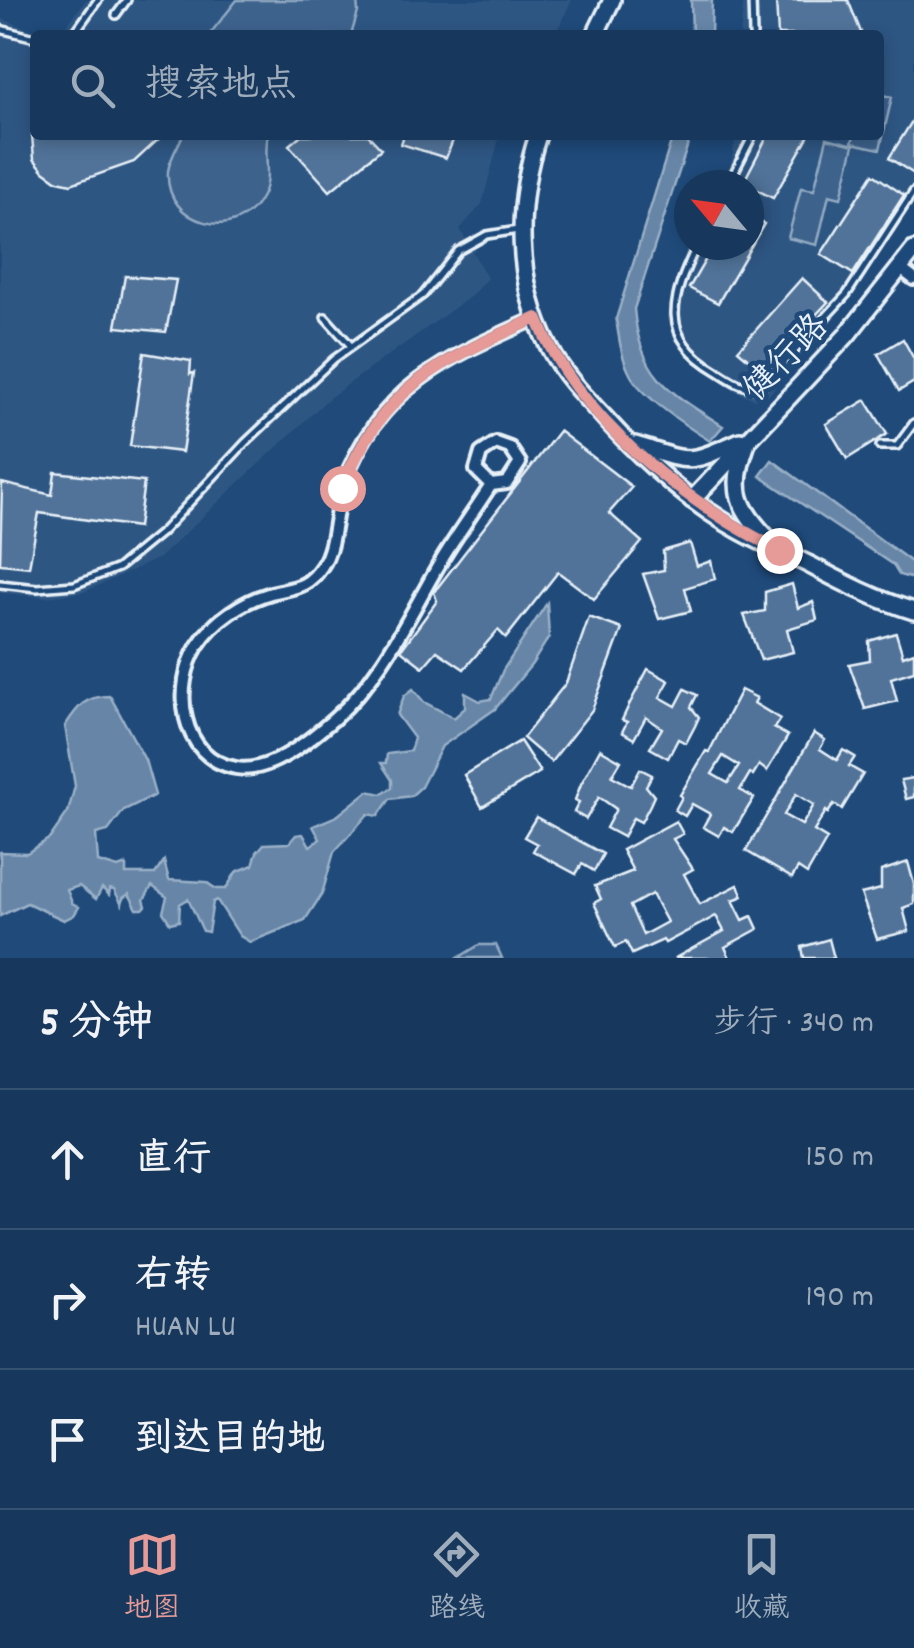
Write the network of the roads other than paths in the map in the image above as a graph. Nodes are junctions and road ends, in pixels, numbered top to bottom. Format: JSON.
{"nodes":[{"id":1,"x":98,"y":0,"type":"edge"},
{"id":2,"x":127,"y":0,"type":"edge"},
{"id":3,"x":612,"y":0,"type":"edge"},
{"id":4,"x":752,"y":0,"type":"edge"},
{"id":5,"x":116,"y":15,"type":"dead end"},
{"id":6,"x":0,"y":29,"type":"edge"},
{"id":7,"x":77,"y":30,"type":"edge"},
{"id":8,"x":597,"y":30,"type":"edge"},
{"id":9,"x":753,"y":30,"type":"edge"},
{"id":10,"x":30,"y":37,"type":"edge"},
{"id":11,"x":537,"y":140,"type":"edge"},
{"id":12,"x":750,"y":140,"type":"edge"},
{"id":13,"x":736,"y":170,"type":"edge"},
{"id":14,"x":914,"y":191,"type":"edge"},
{"id":15,"x":521,"y":230,"type":"junction"},
{"id":16,"x":914,"y":250,"type":"edge"},
{"id":17,"x":690,"y":260,"type":"edge"},
{"id":18,"x":908,"y":274,"type":"edge"},
{"id":19,"x":325,"y":316,"type":"dead end"},
{"id":20,"x":537,"y":318,"type":"junction"},
{"id":21,"x":351,"y":346,"type":"junction"},
{"id":22,"x":914,"y":423,"type":"edge"},
{"id":23,"x":748,"y":438,"type":"junction"},
{"id":24,"x":630,"y":444,"type":"junction"},
{"id":25,"x":880,"y":446,"type":"dead end"},
{"id":26,"x":491,"y":485,"type":"junction"},
{"id":27,"x":692,"y":500,"type":"junction"},
{"id":28,"x":776,"y":548,"type":"junction"},
{"id":29,"x":0,"y":584,"type":"edge"},
{"id":30,"x":914,"y":610,"type":"edge"}],
"edges":[{"from":1,"to":7,"type":"lane"},
{"from":2,"to":5,"type":"lane"},
{"from":3,"to":8,"type":"street"},
{"from":4,"to":9,"type":"lane"},
{"from":6,"to":10,"type":"lane"},
{"from":11,"to":15,"type":"street"},
{"from":12,"to":13,"type":"lane"},
{"from":14,"to":17,"type":"lane"},
{"from":15,"to":20,"type":"street"},
{"from":15,"to":21,"type":"lane"},
{"from":16,"to":18,"type":"street","name":"健行路"},
{"from":18,"to":23,"type":"street","name":"健行路"},
{"from":19,"to":21,"type":"lane"},
{"from":20,"to":24,"type":"street"},
{"from":20,"to":26,"type":"street"},
{"from":21,"to":29,"type":"lane"},
{"from":22,"to":25,"type":"lane"},
{"from":23,"to":24,"type":"street"},
{"from":23,"to":27,"type":"street","name":"健行路"},
{"from":23,"to":28,"type":"street"},
{"from":24,"to":27,"type":"street"},
{"from":26,"to":26,"type":"street"},
{"from":27,"to":28,"type":"street"},
{"from":28,"to":30,"type":"street"}]}
